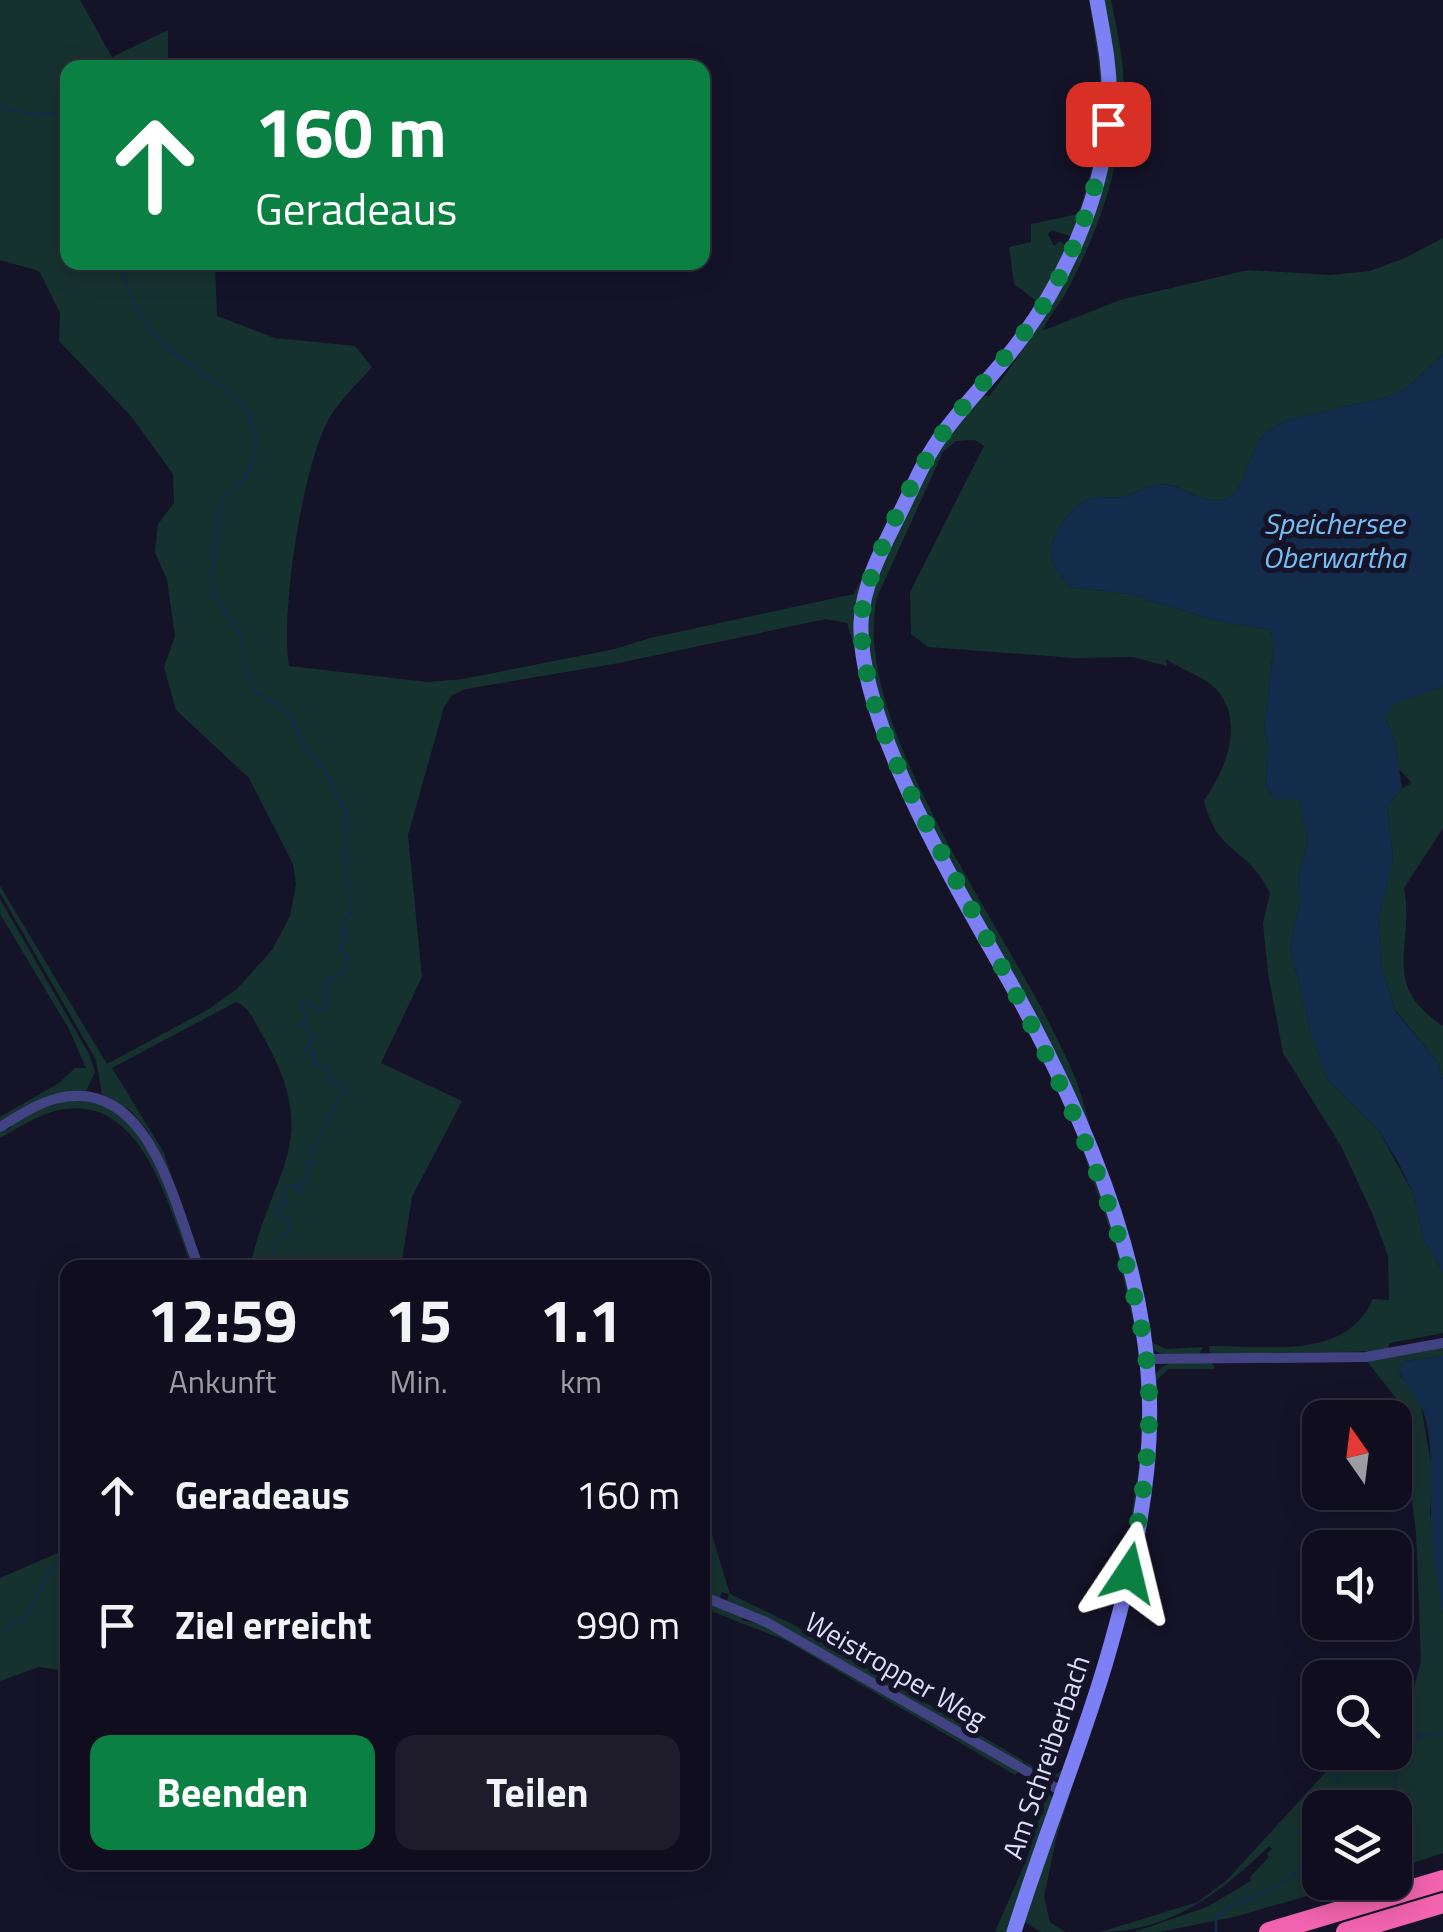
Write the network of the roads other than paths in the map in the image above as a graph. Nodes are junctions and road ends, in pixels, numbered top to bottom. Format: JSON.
{"nodes":[{"id":1,"x":1097,"y":0,"type":"edge"},
{"id":2,"x":0,"y":1127,"type":"edge"},
{"id":3,"x":196,"y":1260,"type":"edge"},
{"id":4,"x":1443,"y":1343,"type":"edge"},
{"id":5,"x":1147,"y":1359,"type":"junction"},
{"id":6,"x":710,"y":1599,"type":"edge"},
{"id":7,"x":1062,"y":1792,"type":"junction"},
{"id":8,"x":1443,"y":1868,"type":"edge"},
{"id":9,"x":1443,"y":1880,"type":"edge"},
{"id":10,"x":1412,"y":1885,"type":"edge"},
{"id":11,"x":1412,"y":1889,"type":"edge"},
{"id":12,"x":1375,"y":1900,"type":"edge"},
{"id":13,"x":1443,"y":1903,"type":"edge"},
{"id":14,"x":1014,"y":1932,"type":"edge"},
{"id":15,"x":1268,"y":1932,"type":"edge"},
{"id":16,"x":1346,"y":1932,"type":"edge"}],
"edges":[{"from":1,"to":5,"type":"street","name":"Am Schreiberbach"},
{"from":2,"to":3,"type":"street"},
{"from":4,"to":5,"type":"street"},
{"from":5,"to":7,"type":"street","name":"Am Schreiberbach"},
{"from":6,"to":7,"type":"street","name":"Weistropper Weg"},
{"from":7,"to":14,"type":"street","name":"Am Schreiberbach"},
{"from":8,"to":10,"type":"highway"},
{"from":9,"to":11,"type":"highway"},
{"from":12,"to":15,"type":"highway"},
{"from":13,"to":16,"type":"highway"}]}
